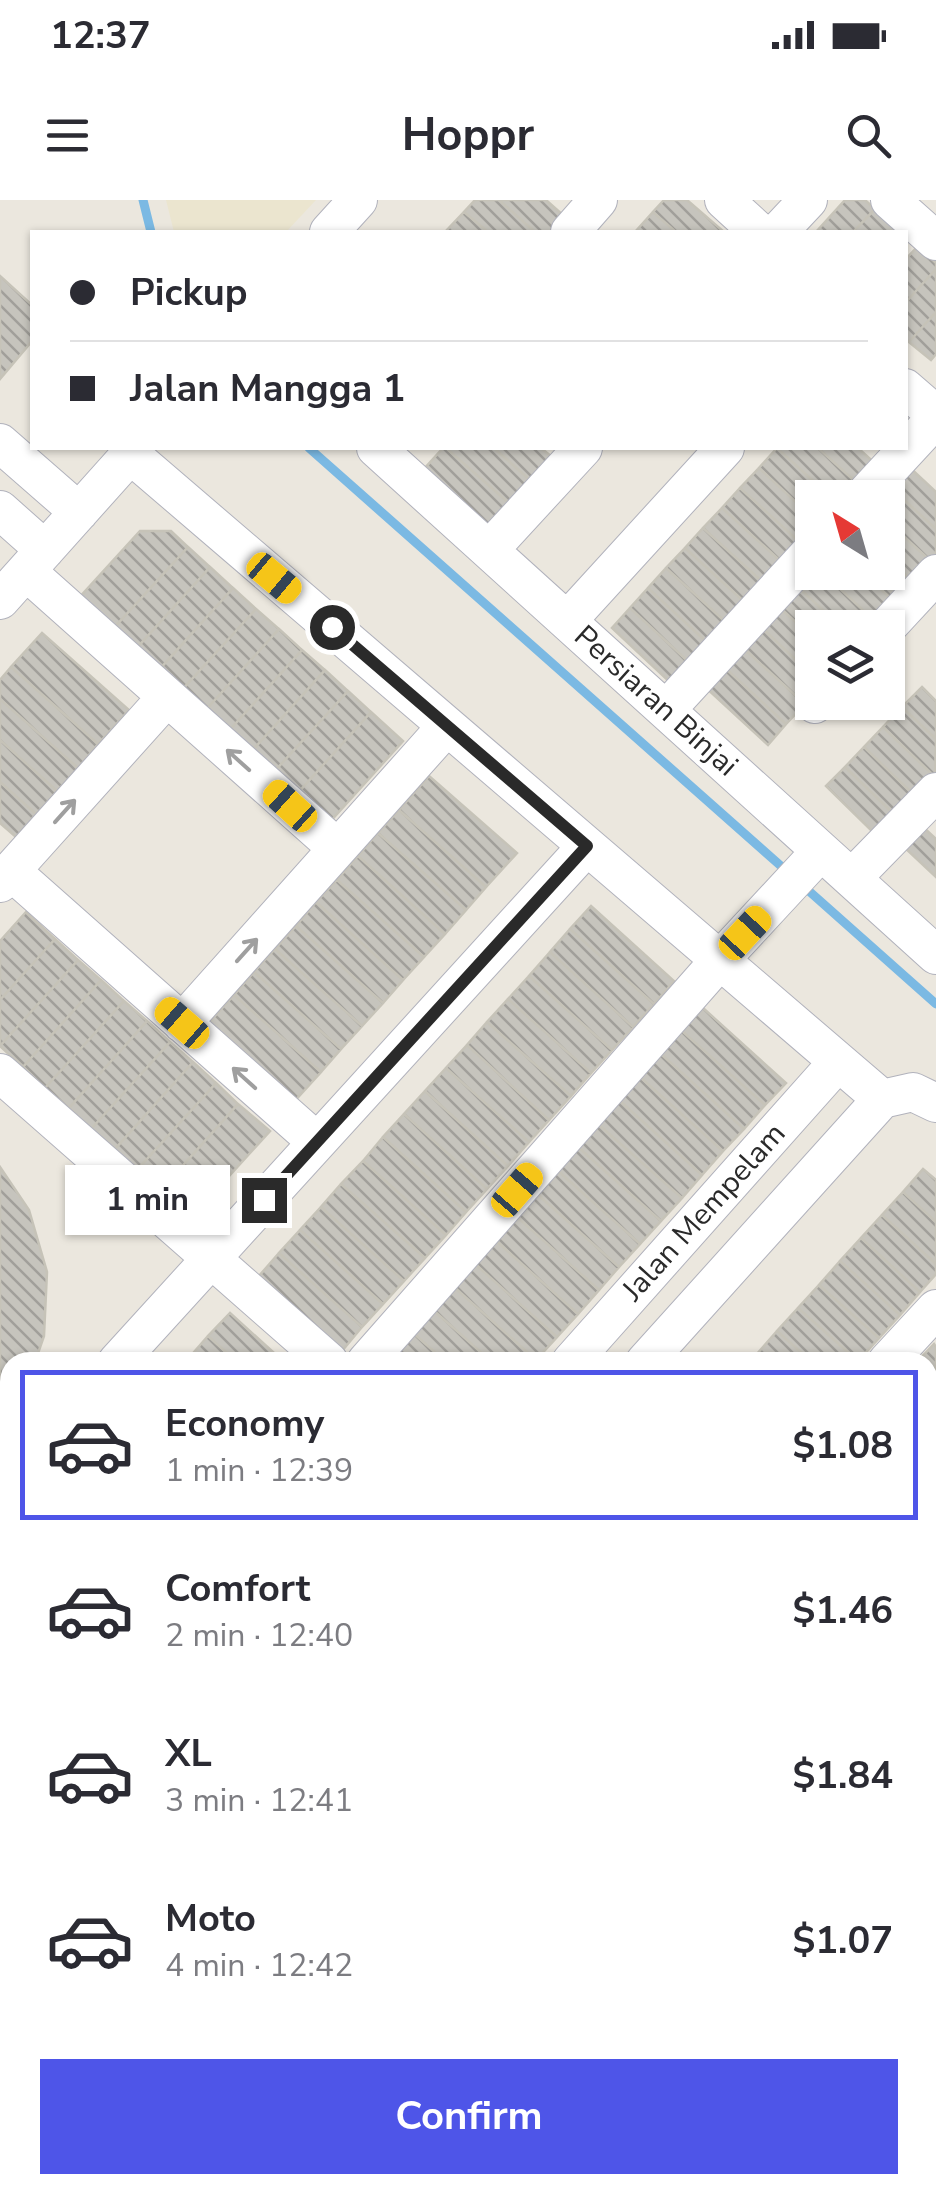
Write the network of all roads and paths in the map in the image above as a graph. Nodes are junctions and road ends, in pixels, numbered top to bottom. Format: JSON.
{"nodes":[{"id":1,"x":358,"y":200,"type":"edge"},
{"id":2,"x":598,"y":200,"type":"edge"},
{"id":3,"x":724,"y":200,"type":"edge"},
{"id":4,"x":808,"y":200,"type":"edge"},
{"id":5,"x":890,"y":200,"type":"edge"},
{"id":6,"x":331,"y":230,"type":"edge"},
{"id":7,"x":572,"y":230,"type":"edge"},
{"id":8,"x":756,"y":230,"type":"edge"},
{"id":9,"x":780,"y":230,"type":"edge"},
{"id":10,"x":936,"y":241,"type":"edge"},
{"id":11,"x":908,"y":391,"type":"edge"},
{"id":12,"x":936,"y":417,"type":"edge"},
{"id":13,"x":0,"y":443,"type":"edge"},
{"id":14,"x":908,"y":448,"type":"edge"},
{"id":15,"x":382,"y":450,"type":"edge"},
{"id":16,"x":581,"y":450,"type":"edge"},
{"id":17,"x":723,"y":450,"type":"edge"},
{"id":18,"x":906,"y":450,"type":"edge"},
{"id":19,"x":132,"y":451,"type":"edge"},
{"id":20,"x":878,"y":480,"type":"edge"},
{"id":21,"x":0,"y":510,"type":"edge"},
{"id":22,"x":79,"y":512,"type":"junction"},
{"id":23,"x":490,"y":550,"type":"junction"},
{"id":24,"x":35,"y":560,"type":"junction"},
{"id":25,"x":795,"y":570,"type":"edge"},
{"id":26,"x":936,"y":574,"type":"edge"},
{"id":27,"x":0,"y":600,"type":"edge"},
{"id":28,"x":903,"y":610,"type":"edge"},
{"id":29,"x":568,"y":621,"type":"junction"},
{"id":30,"x":167,"y":697,"type":"junction"},
{"id":31,"x":666,"y":710,"type":"junction"},
{"id":32,"x":447,"y":726,"type":"junction"},
{"id":33,"x":936,"y":792,"type":"edge"},
{"id":34,"x":587,"y":846,"type":"junction"},
{"id":35,"x":338,"y":848,"type":"junction"},
{"id":36,"x":821,"y":851,"type":"junction"},
{"id":37,"x":6,"y":877,"type":"edge"},
{"id":38,"x":852,"y":878,"type":"junction"},
{"id":39,"x":936,"y":954,"type":"edge"},
{"id":40,"x":720,"y":960,"type":"junction"},
{"id":41,"x":182,"y":1023,"type":"junction"},
{"id":42,"x":838,"y":1062,"type":"junction"},
{"id":43,"x":0,"y":1073,"type":"edge"},
{"id":44,"x":882,"y":1099,"type":"junction"},
{"id":45,"x":936,"y":1103,"type":"edge"},
{"id":46,"x":316,"y":1142,"type":"junction"},
{"id":47,"x":212,"y":1258,"type":"junction"},
{"id":48,"x":936,"y":1309,"type":"edge"},
{"id":49,"x":125,"y":1352,"type":"edge"},
{"id":50,"x":318,"y":1352,"type":"edge"},
{"id":51,"x":375,"y":1352,"type":"edge"},
{"id":52,"x":580,"y":1352,"type":"edge"},
{"id":53,"x":654,"y":1352,"type":"edge"},
{"id":54,"x":896,"y":1352,"type":"edge"}],
"edges":[{"from":1,"to":6,"type":"street"},
{"from":2,"to":7,"type":"street"},
{"from":3,"to":8,"type":"street"},
{"from":4,"to":9,"type":"street"},
{"from":5,"to":10,"type":"street"},
{"from":11,"to":12,"type":"street"},
{"from":12,"to":14,"type":"street"},
{"from":13,"to":22,"type":"street"},
{"from":15,"to":23,"type":"street","name":"Persiaran Binjai"},
{"from":16,"to":23,"type":"street"},
{"from":17,"to":29,"type":"street"},
{"from":18,"to":20,"type":"street"},
{"from":19,"to":22,"type":"street"},
{"from":19,"to":32,"type":"street"},
{"from":21,"to":24,"type":"street"},
{"from":22,"to":24,"type":"street"},
{"from":23,"to":29,"type":"street","name":"Persiaran Binjai"},
{"from":24,"to":27,"type":"street"},
{"from":24,"to":30,"type":"street"},
{"from":25,"to":31,"type":"street"},
{"from":26,"to":28,"type":"street"},
{"from":29,"to":31,"type":"street","name":"Persiaran Binjai"},
{"from":35,"to":30,"type":"street","one_way":true},
{"from":37,"to":30,"type":"street","one_way":true},
{"from":31,"to":36,"type":"street","name":"Persiaran Binjai"},
{"from":32,"to":34,"type":"street"},
{"from":32,"to":35,"type":"street"},
{"from":33,"to":38,"type":"street"},
{"from":34,"to":40,"type":"street"},
{"from":34,"to":46,"type":"street"},
{"from":41,"to":35,"type":"street","one_way":true},
{"from":36,"to":38,"type":"street","name":"Persiaran Binjai"},
{"from":36,"to":40,"type":"street"},
{"from":37,"to":41,"type":"street"},
{"from":38,"to":39,"type":"street","name":"Persiaran Binjai"},
{"from":40,"to":42,"type":"street"},
{"from":40,"to":51,"type":"street"},
{"from":46,"to":41,"type":"street","one_way":true},
{"from":42,"to":44,"type":"street"},
{"from":42,"to":52,"type":"street","name":"Jalan Mempelam"},
{"from":43,"to":47,"type":"street"},
{"from":44,"to":45,"type":"street"},
{"from":44,"to":53,"type":"street","name":"Jalan Mempelam"},
{"from":46,"to":47,"type":"street"},
{"from":47,"to":49,"type":"street"},
{"from":47,"to":50,"type":"street"},
{"from":48,"to":54,"type":"street"}]}
